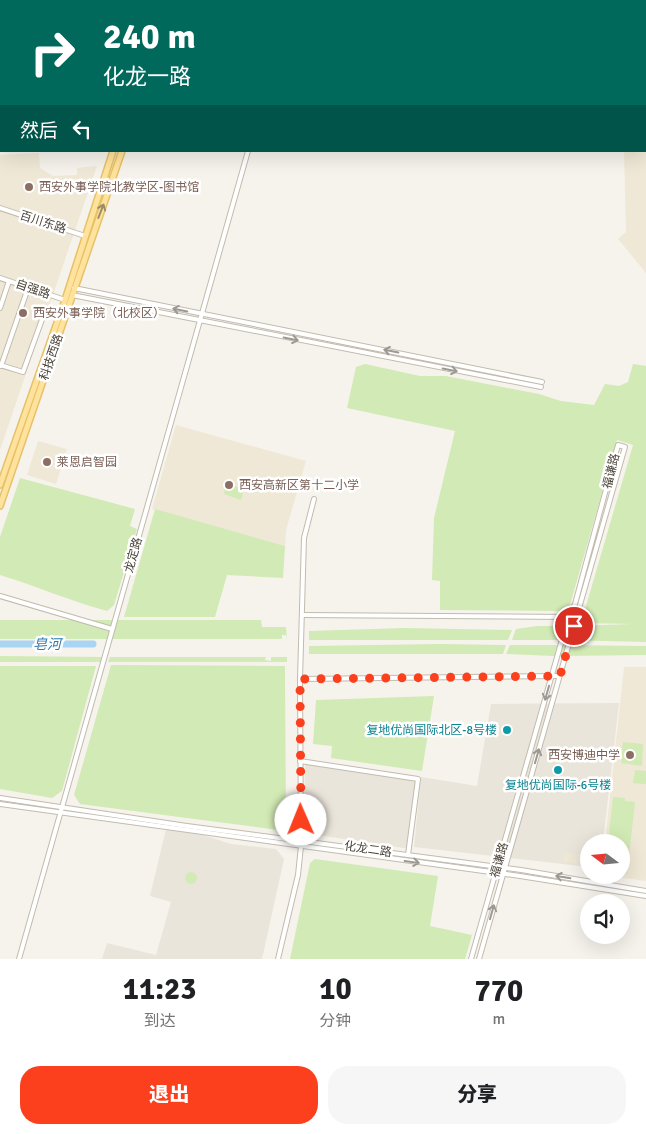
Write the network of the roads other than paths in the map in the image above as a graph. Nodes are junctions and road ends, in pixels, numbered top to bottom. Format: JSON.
{"nodes":[{"id":1,"x":113,"y":152,"type":"edge"},
{"id":2,"x":122,"y":152,"type":"edge"},
{"id":3,"x":248,"y":152,"type":"edge"},
{"id":4,"x":0,"y":208,"type":"edge"},
{"id":5,"x":85,"y":236,"type":"junction"},
{"id":6,"x":0,"y":278,"type":"edge"},
{"id":7,"x":9,"y":281,"type":"junction"},
{"id":8,"x":28,"y":288,"type":"junction"},
{"id":9,"x":74,"y":288,"type":"junction"},
{"id":10,"x":72,"y":295,"type":"junction"},
{"id":11,"x":65,"y":300,"type":"junction"},
{"id":12,"x":0,"y":308,"type":"edge"},
{"id":13,"x":44,"y":314,"type":"dead end"},
{"id":14,"x":201,"y":314,"type":"junction"},
{"id":15,"x":199,"y":319,"type":"junction"},
{"id":16,"x":0,"y":366,"type":"edge"},
{"id":17,"x":542,"y":382,"type":"dead end"},
{"id":18,"x":541,"y":387,"type":"dead end"},
{"id":19,"x":0,"y":485,"type":"edge"},
{"id":20,"x":314,"y":499,"type":"dead end"},
{"id":21,"x":0,"y":506,"type":"edge"},
{"id":22,"x":0,"y":596,"type":"edge"},
{"id":23,"x":302,"y":615,"type":"junction"},
{"id":24,"x":568,"y":617,"type":"junction"},
{"id":25,"x":112,"y":629,"type":"junction"},
{"id":26,"x":560,"y":676,"type":"junction"},
{"id":27,"x":551,"y":677,"type":"junction"},
{"id":28,"x":300,"y":679,"type":"junction"},
{"id":29,"x":300,"y":761,"type":"junction"},
{"id":30,"x":0,"y":798,"type":"edge"},
{"id":31,"x":0,"y":804,"type":"edge"},
{"id":32,"x":61,"y":810,"type":"junction"},
{"id":33,"x":301,"y":840,"type":"junction"},
{"id":34,"x":301,"y":846,"type":"junction"},
{"id":35,"x":408,"y":855,"type":"junction"},
{"id":36,"x":497,"y":867,"type":"junction"},
{"id":37,"x":505,"y":868,"type":"junction"},
{"id":38,"x":495,"y":873,"type":"junction"},
{"id":39,"x":503,"y":874,"type":"junction"},
{"id":40,"x":646,"y":891,"type":"edge"},
{"id":41,"x":646,"y":896,"type":"edge"},
{"id":42,"x":19,"y":959,"type":"edge"},
{"id":43,"x":278,"y":959,"type":"edge"},
{"id":44,"x":471,"y":959,"type":"edge"},
{"id":45,"x":479,"y":959,"type":"edge"}],
"edges":[{"from":1,"to":5,"type":"main road","name":"科技西路"},
{"from":9,"to":2,"type":"main road","name":"科技西路","one_way":true},
{"from":3,"to":14,"type":"street","name":"龙定路"},
{"from":4,"to":5,"type":"street","name":"百川东路"},
{"from":5,"to":11,"type":"main road","name":"科技西路"},
{"from":6,"to":7,"type":"street","name":"自强路"},
{"from":7,"to":8,"type":"street","name":"自强路"},
{"from":7,"to":12,"type":"street"},
{"from":8,"to":11,"type":"street","name":"自强路"},
{"from":8,"to":16,"type":"street"},
{"from":9,"to":10,"type":"main road","name":"科技西路"},
{"from":14,"to":9,"type":"street","one_way":true},
{"from":10,"to":15,"type":"street"},
{"from":10,"to":21,"type":"main road","name":"科技西路"},
{"from":11,"to":19,"type":"main road","name":"科技西路"},
{"from":13,"to":16,"type":"street"},
{"from":14,"to":15,"type":"street","name":"龙定路"},
{"from":17,"to":14,"type":"street","one_way":true},
{"from":15,"to":18,"type":"street","one_way":true},
{"from":15,"to":25,"type":"street","name":"龙定路"},
{"from":20,"to":23,"type":"street"},
{"from":22,"to":25,"type":"street"},
{"from":23,"to":24,"type":"street"},
{"from":23,"to":28,"type":"street"},
{"from":24,"to":26,"type":"street","name":"福谦路"},
{"from":24,"to":27,"type":"street","name":"福谦路"},
{"from":25,"to":32,"type":"street","name":"龙定路"},
{"from":26,"to":27,"type":"street"},
{"from":37,"to":26,"type":"street","name":"福谦路","one_way":true},
{"from":27,"to":28,"type":"street"},
{"from":27,"to":36,"type":"street","name":"福谦路","one_way":true},
{"from":28,"to":29,"type":"street"},
{"from":29,"to":33,"type":"street"},
{"from":29,"to":35,"type":"street"},
{"from":30,"to":32,"type":"street","name":"化龙二路"},
{"from":31,"to":32,"type":"street","name":"化龙二路"},
{"from":32,"to":33,"type":"street","name":"化龙二路"},
{"from":32,"to":34,"type":"street","name":"化龙二路"},
{"from":32,"to":42,"type":"street","name":"龙定路"},
{"from":33,"to":34,"type":"street"},
{"from":33,"to":35,"type":"street","name":"化龙二路"},
{"from":34,"to":38,"type":"street","name":"化龙二路","one_way":true},
{"from":34,"to":43,"type":"street"},
{"from":35,"to":36,"type":"street","name":"化龙二路"},
{"from":36,"to":37,"type":"street","name":"化龙二路"},
{"from":36,"to":38,"type":"street","name":"福谦路"},
{"from":37,"to":39,"type":"street","name":"福谦路"},
{"from":40,"to":37,"type":"street","name":"化龙二路","one_way":true},
{"from":38,"to":39,"type":"street","name":"化龙二路"},
{"from":38,"to":44,"type":"street","name":"福谦路"},
{"from":39,"to":41,"type":"street","name":"化龙二路"},
{"from":45,"to":39,"type":"street","name":"福谦路","one_way":true}]}
